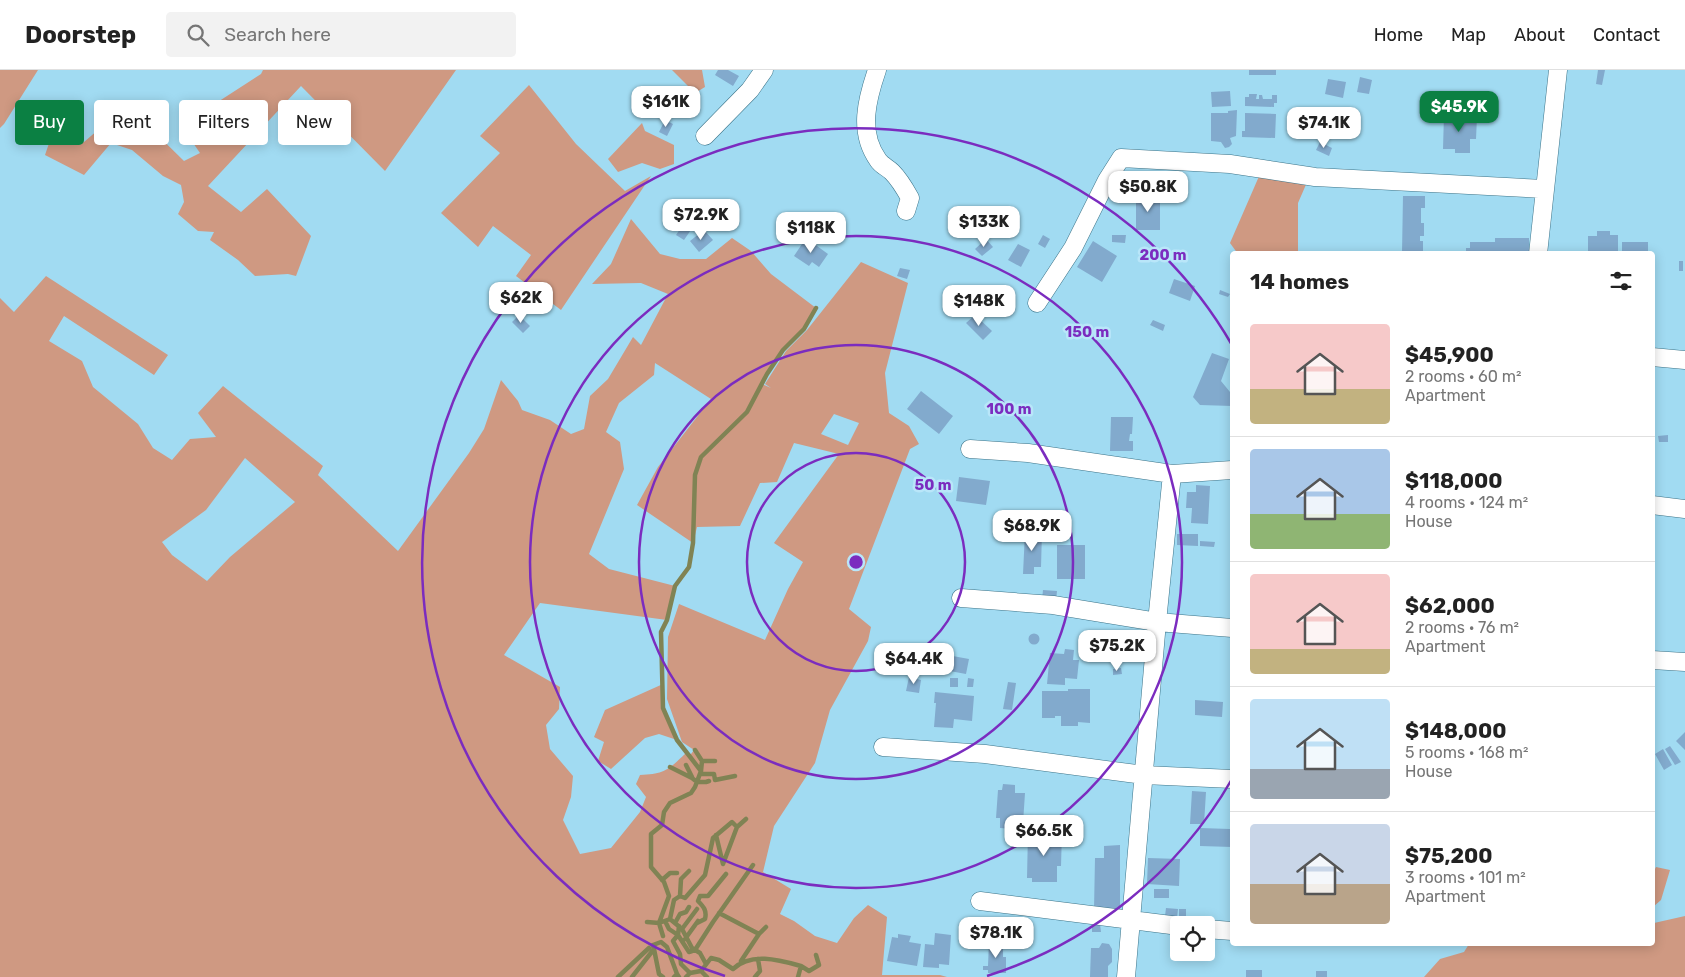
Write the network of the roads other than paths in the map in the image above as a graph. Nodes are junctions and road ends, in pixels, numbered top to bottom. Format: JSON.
{"nodes":[{"id":1,"x":764,"y":70,"type":"edge"},
{"id":2,"x":877,"y":70,"type":"edge"},
{"id":3,"x":1558,"y":70,"type":"edge"},
{"id":4,"x":704,"y":136,"type":"dead end"},
{"id":5,"x":1544,"y":189,"type":"junction"},
{"id":6,"x":906,"y":211,"type":"dead end"},
{"id":7,"x":1538,"y":251,"type":"edge"},
{"id":8,"x":1037,"y":304,"type":"dead end"},
{"id":9,"x":1655,"y":357,"type":"edge"},
{"id":10,"x":1685,"y":360,"type":"edge"},
{"id":11,"x":970,"y":449,"type":"dead end"},
{"id":12,"x":1230,"y":470,"type":"edge"},
{"id":13,"x":1172,"y":474,"type":"junction"},
{"id":14,"x":1655,"y":505,"type":"edge"},
{"id":15,"x":1685,"y":509,"type":"edge"},
{"id":16,"x":961,"y":598,"type":"dead end"},
{"id":17,"x":1157,"y":622,"type":"junction"},
{"id":18,"x":1230,"y":628,"type":"edge"},
{"id":19,"x":1655,"y":660,"type":"edge"},
{"id":20,"x":1685,"y":662,"type":"edge"},
{"id":21,"x":883,"y":747,"type":"dead end"},
{"id":22,"x":1144,"y":775,"type":"junction"},
{"id":23,"x":1230,"y":779,"type":"edge"},
{"id":24,"x":980,"y":902,"type":"dead end"},
{"id":25,"x":1131,"y":922,"type":"junction"},
{"id":26,"x":1170,"y":925,"type":"edge"},
{"id":27,"x":1215,"y":930,"type":"edge"},
{"id":28,"x":1230,"y":931,"type":"edge"},
{"id":29,"x":1126,"y":977,"type":"edge"}],
"edges":[{"from":1,"to":4,"type":"street"},
{"from":2,"to":6,"type":"street"},
{"from":3,"to":5,"type":"street"},
{"from":5,"to":7,"type":"street"},
{"from":5,"to":8,"type":"street"},
{"from":9,"to":10,"type":"street"},
{"from":11,"to":13,"type":"street"},
{"from":12,"to":13,"type":"street"},
{"from":13,"to":17,"type":"street"},
{"from":14,"to":15,"type":"street"},
{"from":16,"to":17,"type":"street"},
{"from":17,"to":18,"type":"street"},
{"from":17,"to":22,"type":"street"},
{"from":19,"to":20,"type":"street"},
{"from":21,"to":22,"type":"street"},
{"from":22,"to":23,"type":"street"},
{"from":22,"to":25,"type":"street"},
{"from":24,"to":25,"type":"street"},
{"from":25,"to":26,"type":"street"},
{"from":25,"to":29,"type":"street"},
{"from":27,"to":28,"type":"street"}]}
